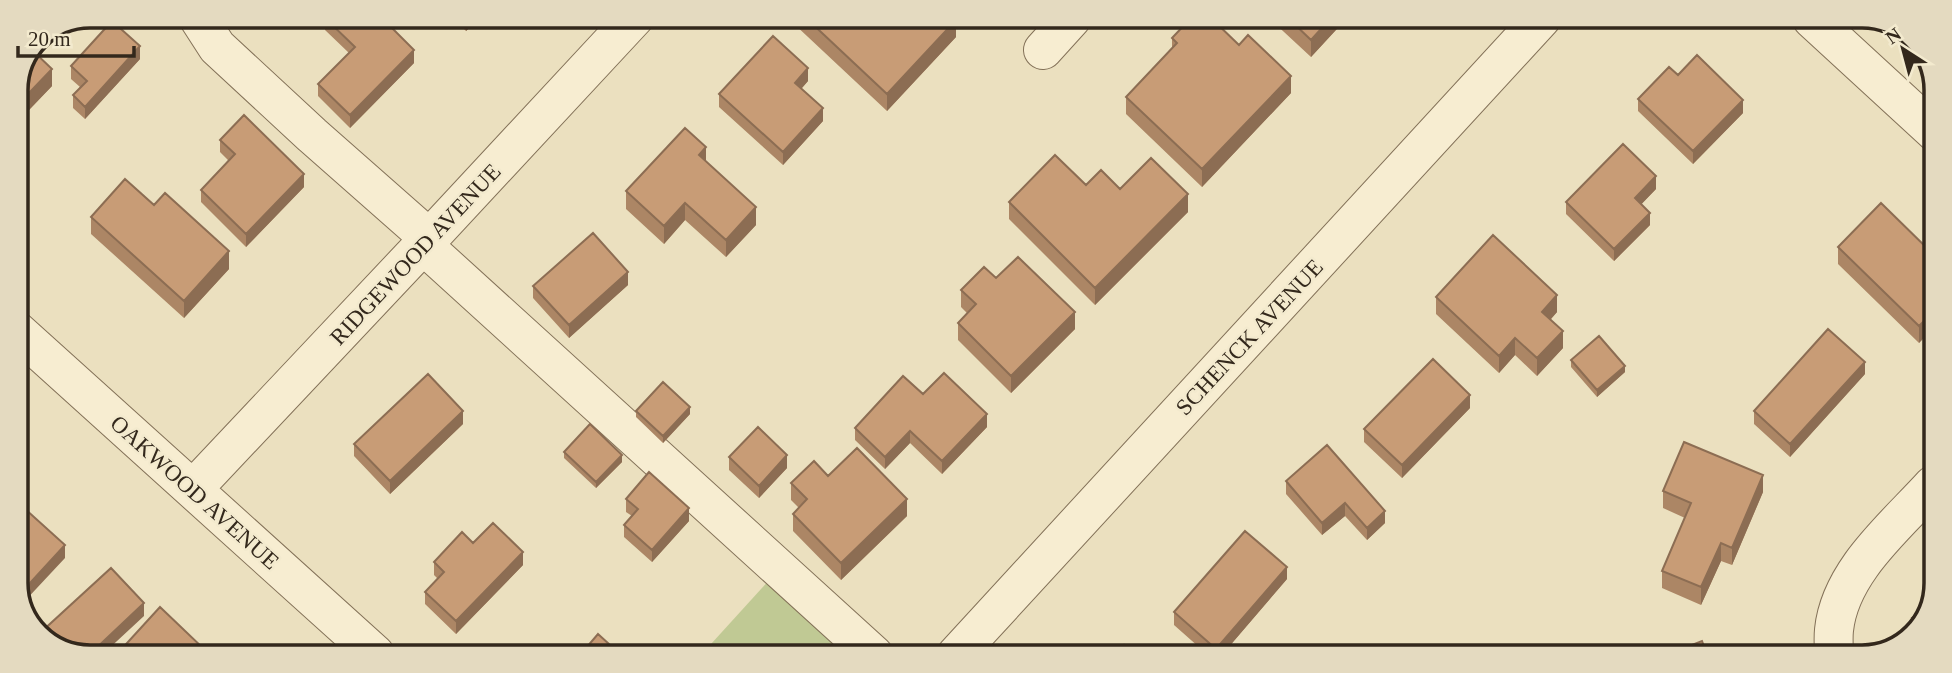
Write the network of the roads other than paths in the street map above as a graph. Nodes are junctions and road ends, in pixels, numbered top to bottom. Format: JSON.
{"nodes":[{"id":1,"x":205,"y":28,"type":"edge"},
{"id":2,"x":625,"y":28,"type":"edge"},
{"id":3,"x":1063,"y":28,"type":"edge"},
{"id":4,"x":1533,"y":28,"type":"edge"},
{"id":5,"x":1822,"y":28,"type":"edge"},
{"id":6,"x":1043,"y":50,"type":"dead end"},
{"id":7,"x":1924,"y":122,"type":"edge"},
{"id":8,"x":426,"y":242,"type":"junction"},
{"id":9,"x":28,"y":341,"type":"edge"},
{"id":10,"x":193,"y":489,"type":"junction"},
{"id":11,"x":1924,"y":495,"type":"edge"},
{"id":12,"x":365,"y":645,"type":"edge"},
{"id":13,"x":863,"y":645,"type":"edge"},
{"id":14,"x":965,"y":645,"type":"edge"},
{"id":15,"x":1834,"y":645,"type":"edge"}],
"edges":[{"from":1,"to":8,"type":"street"},
{"from":2,"to":8,"type":"street","name":"RIDGEWOOD AVENUE"},
{"from":3,"to":6,"type":"street"},
{"from":4,"to":14,"type":"street","name":"SCHENCK AVENUE"},
{"from":5,"to":7,"type":"street"},
{"from":8,"to":10,"type":"street","name":"RIDGEWOOD AVENUE"},
{"from":8,"to":13,"type":"street"},
{"from":9,"to":10,"type":"street","name":"OAKWOOD AVENUE"},
{"from":10,"to":12,"type":"street","name":"OAKWOOD AVENUE"},
{"from":11,"to":15,"type":"street"}]}
